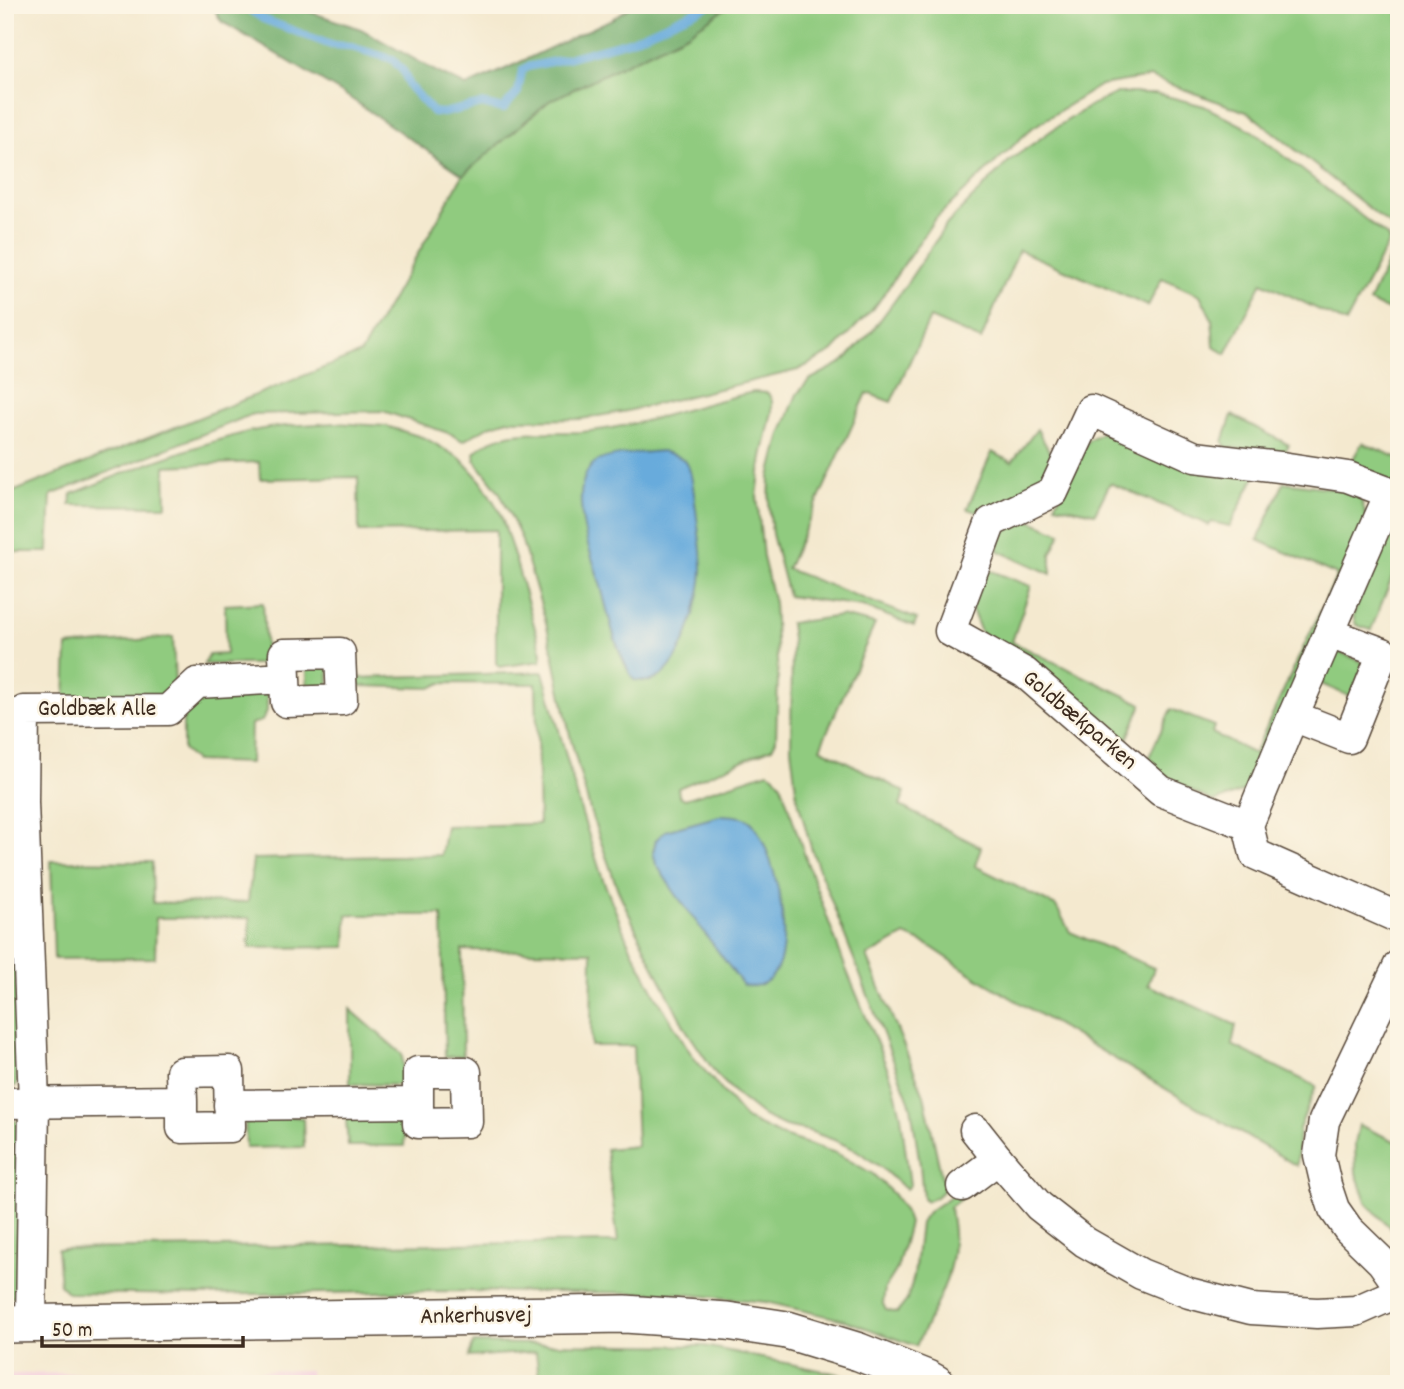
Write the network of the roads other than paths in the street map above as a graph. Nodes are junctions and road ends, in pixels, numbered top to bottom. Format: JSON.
{"nodes":[{"id":1,"x":1394,"y":495,"type":"edge"},
{"id":2,"x":1329,"y":632,"type":"junction"},
{"id":3,"x":285,"y":678,"type":"dead end"},
{"id":4,"x":15,"y":711,"type":"edge"},
{"id":5,"x":1293,"y":716,"type":"junction"},
{"id":6,"x":14,"y":803,"type":"edge"},
{"id":7,"x":1248,"y":825,"type":"junction"},
{"id":8,"x":1399,"y":918,"type":"edge"},
{"id":9,"x":1396,"y":976,"type":"edge"},
{"id":10,"x":20,"y":1103,"type":"edge"},
{"id":11,"x":418,"y":1103,"type":"dead end"},
{"id":12,"x":975,"y":1130,"type":"dead end"},
{"id":13,"x":998,"y":1160,"type":"junction"},
{"id":14,"x":962,"y":1186,"type":"dead end"},
{"id":15,"x":1399,"y":1286,"type":"edge"},
{"id":16,"x":1399,"y":1292,"type":"edge"},
{"id":17,"x":18,"y":1324,"type":"edge"},
{"id":18,"x":936,"y":1384,"type":"edge"}],
"edges":[{"from":1,"to":2,"type":"street","name":"Goldbækparken"},
{"from":1,"to":7,"type":"street","name":"Goldbækparken"},
{"from":2,"to":5,"type":"street","name":"Goldbækparken"},
{"from":2,"to":5,"type":"street"},
{"from":3,"to":4,"type":"street","name":"Goldbæk Alle"},
{"from":4,"to":6,"type":"street","name":"Goldbæk Alle"},
{"from":5,"to":7,"type":"street","name":"Goldbækparken"},
{"from":6,"to":10,"type":"street","name":"Goldbæk Alle"},
{"from":7,"to":8,"type":"street"},
{"from":9,"to":15,"type":"street"},
{"from":10,"to":11,"type":"street"},
{"from":10,"to":17,"type":"street","name":"Goldbæk Alle"},
{"from":12,"to":13,"type":"street"},
{"from":13,"to":14,"type":"street"},
{"from":13,"to":16,"type":"street"},
{"from":17,"to":18,"type":"street","name":"Ankerhusvej"}]}
